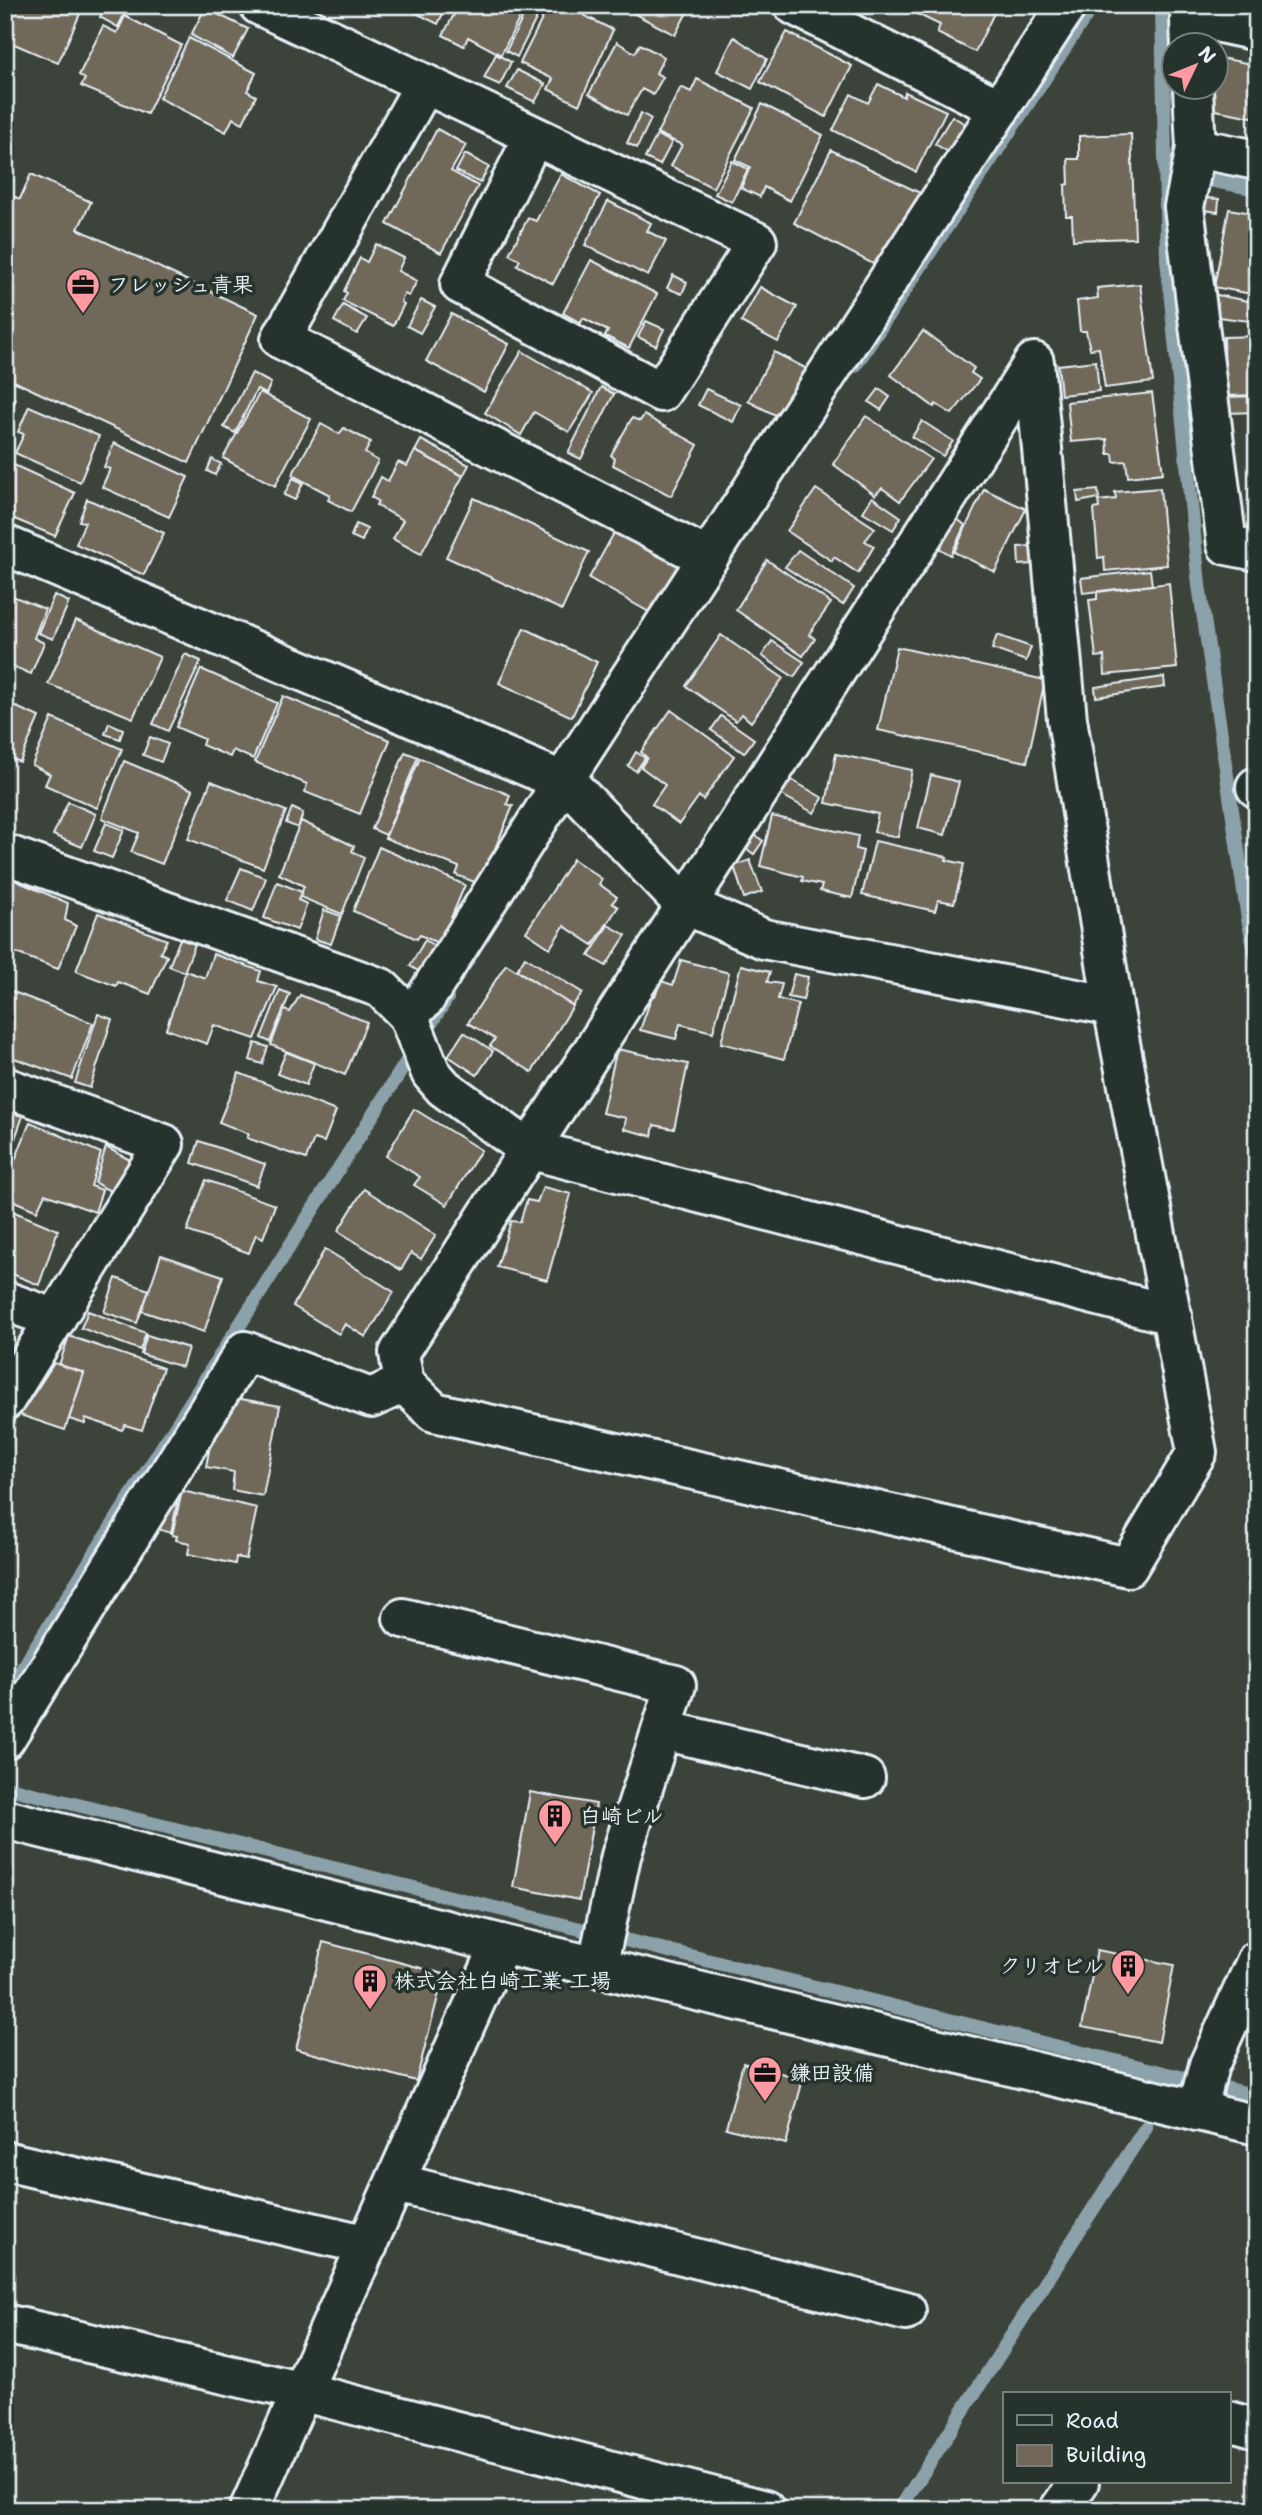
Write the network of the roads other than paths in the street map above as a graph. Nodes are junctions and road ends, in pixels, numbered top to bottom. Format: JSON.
{"nodes":[{"id":1,"x":259,"y":5,"type":"edge"},
{"id":2,"x":794,"y":5,"type":"edge"},
{"id":3,"x":1067,"y":5,"type":"edge"},
{"id":4,"x":1199,"y":5,"type":"edge"},
{"id":5,"x":1219,"y":5,"type":"edge"},
{"id":6,"x":1257,"y":31,"type":"edge"},
{"id":7,"x":1190,"y":32,"type":"edge"},
{"id":8,"x":425,"y":84,"type":"junction"},
{"id":9,"x":1193,"y":102,"type":"edge"},
{"id":10,"x":1000,"y":109,"type":"junction"},
{"id":11,"x":534,"y":136,"type":"junction"},
{"id":12,"x":1257,"y":160,"type":"edge"},
{"id":13,"x":1192,"y":167,"type":"junction"},
{"id":14,"x":5,"y":545,"type":"edge"},
{"id":15,"x":1257,"y":551,"type":"edge"},
{"id":16,"x":708,"y":558,"type":"junction"},
{"id":17,"x":573,"y":788,"type":"junction"},
{"id":18,"x":5,"y":854,"type":"edge"},
{"id":19,"x":684,"y":904,"type":"junction"},
{"id":20,"x":1113,"y":1006,"type":"junction"},
{"id":21,"x":414,"y":1030,"type":"junction"},
{"id":22,"x":5,"y":1087,"type":"edge"},
{"id":23,"x":528,"y":1149,"type":"junction"},
{"id":24,"x":5,"y":1301,"type":"edge"},
{"id":25,"x":1172,"y":1315,"type":"junction"},
{"id":26,"x":56,"y":1319,"type":"junction"},
{"id":27,"x":404,"y":1383,"type":"junction"},
{"id":28,"x":5,"y":1400,"type":"edge"},
{"id":29,"x":403,"y":1618,"type":"dead end"},
{"id":30,"x":663,"y":1730,"type":"junction"},
{"id":31,"x":5,"y":1739,"type":"edge"},
{"id":32,"x":865,"y":1778,"type":"dead end"},
{"id":33,"x":5,"y":1819,"type":"edge"},
{"id":34,"x":501,"y":1944,"type":"junction"},
{"id":35,"x":602,"y":1944,"type":"junction"},
{"id":36,"x":1257,"y":1960,"type":"edge"},
{"id":37,"x":1202,"y":2092,"type":"junction"},
{"id":38,"x":1257,"y":2125,"type":"edge"},
{"id":39,"x":5,"y":2161,"type":"edge"},
{"id":40,"x":396,"y":2183,"type":"junction"},
{"id":41,"x":368,"y":2245,"type":"junction"},
{"id":42,"x":906,"y":2311,"type":"dead end"},
{"id":43,"x":5,"y":2323,"type":"edge"},
{"id":44,"x":304,"y":2392,"type":"junction"},
{"id":45,"x":1230,"y":2421,"type":"edge"},
{"id":46,"x":1257,"y":2429,"type":"edge"},
{"id":47,"x":1078,"y":2484,"type":"edge"},
{"id":48,"x":249,"y":2510,"type":"edge"},
{"id":49,"x":765,"y":2510,"type":"edge"},
{"id":50,"x":1059,"y":2510,"type":"edge"}],
"edges":[{"from":1,"to":8,"type":"street"},
{"from":2,"to":10,"type":"street"},
{"from":3,"to":10,"type":"street"},
{"from":4,"to":7,"type":"street"},
{"from":5,"to":6,"type":"street"},
{"from":8,"to":11,"type":"street"},
{"from":8,"to":16,"type":"street"},
{"from":9,"to":13,"type":"street"},
{"from":10,"to":16,"type":"street"},
{"from":11,"to":11,"type":"street"},
{"from":12,"to":13,"type":"street"},
{"from":13,"to":15,"type":"street"},
{"from":14,"to":17,"type":"street"},
{"from":16,"to":17,"type":"street"},
{"from":17,"to":19,"type":"street"},
{"from":17,"to":21,"type":"street"},
{"from":18,"to":21,"type":"street"},
{"from":19,"to":20,"type":"street"},
{"from":19,"to":20,"type":"street"},
{"from":19,"to":23,"type":"street"},
{"from":20,"to":25,"type":"street"},
{"from":21,"to":23,"type":"street"},
{"from":22,"to":26,"type":"street"},
{"from":23,"to":25,"type":"street"},
{"from":23,"to":27,"type":"street"},
{"from":24,"to":26,"type":"street"},
{"from":25,"to":27,"type":"street"},
{"from":26,"to":28,"type":"street"},
{"from":27,"to":31,"type":"street"},
{"from":29,"to":30,"type":"street"},
{"from":30,"to":32,"type":"street"},
{"from":30,"to":35,"type":"street"},
{"from":33,"to":34,"type":"street"},
{"from":34,"to":35,"type":"street"},
{"from":34,"to":40,"type":"street"},
{"from":35,"to":37,"type":"street"},
{"from":36,"to":37,"type":"street"},
{"from":37,"to":38,"type":"street"},
{"from":39,"to":41,"type":"street"},
{"from":40,"to":41,"type":"street"},
{"from":40,"to":42,"type":"street"},
{"from":41,"to":44,"type":"street"},
{"from":43,"to":44,"type":"street"},
{"from":44,"to":48,"type":"street"},
{"from":44,"to":49,"type":"street"},
{"from":45,"to":46,"type":"street"},
{"from":47,"to":50,"type":"street"}]}
